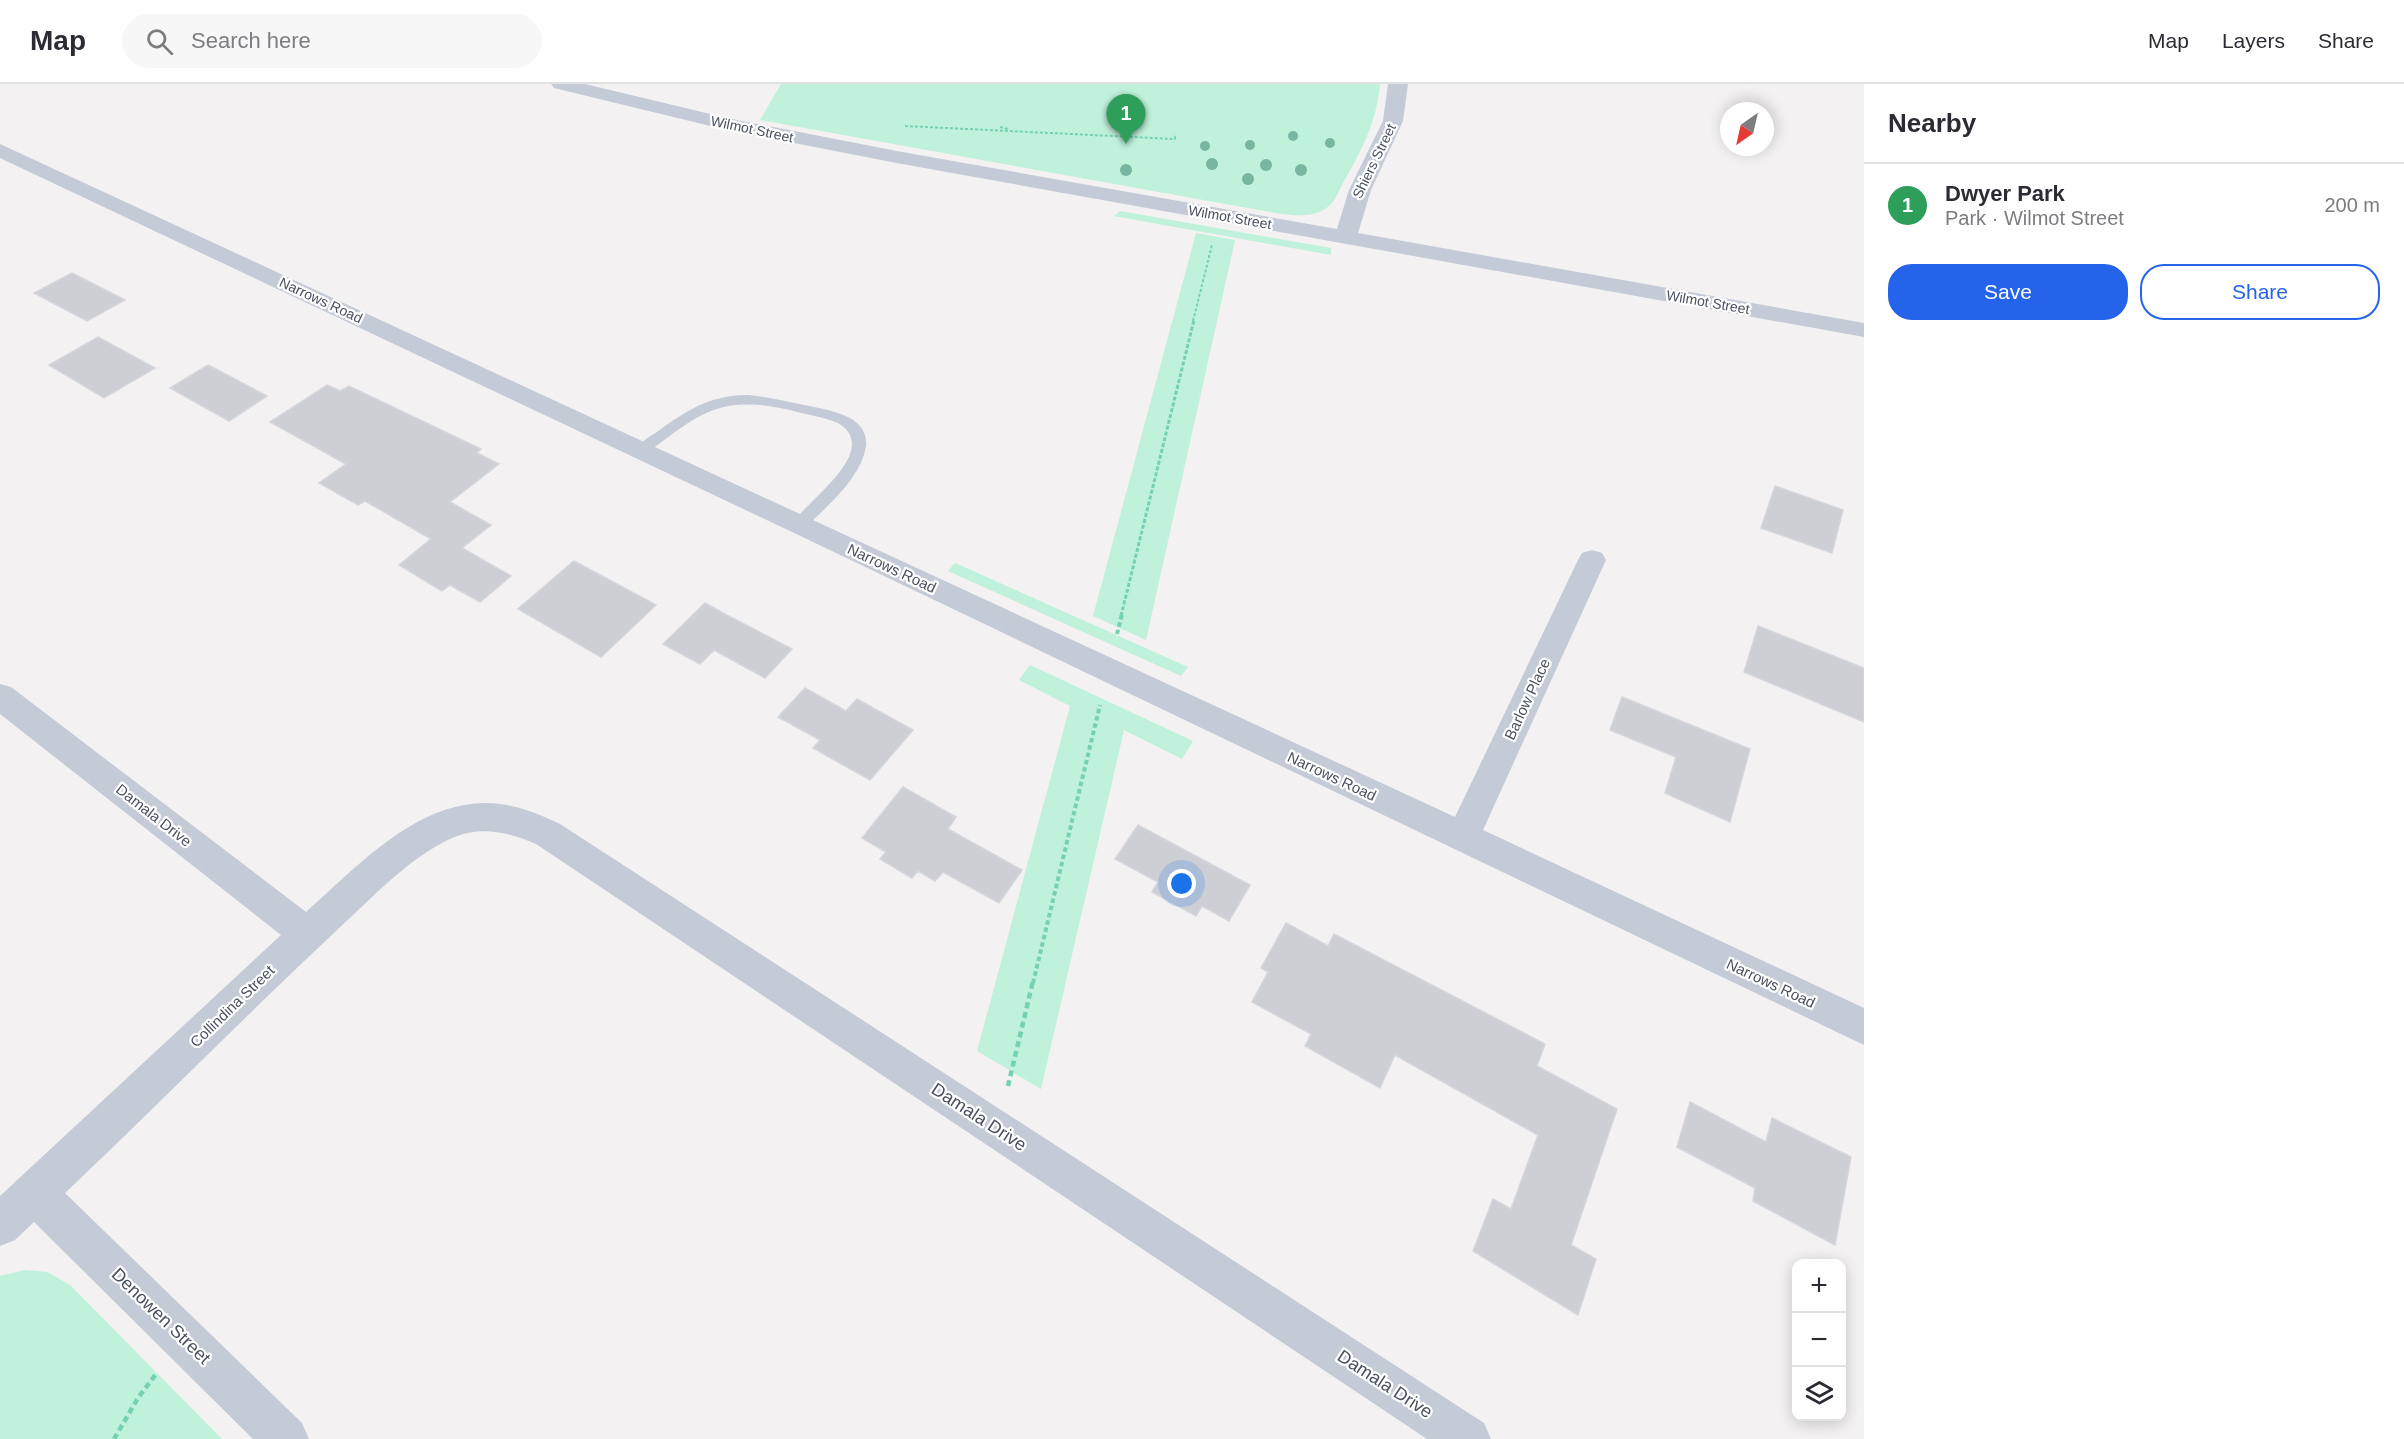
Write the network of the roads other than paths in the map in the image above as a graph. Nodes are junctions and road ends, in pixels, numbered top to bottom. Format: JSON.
{"nodes":[{"id":1,"x":561,"y":84,"type":"edge"},
{"id":2,"x":1398,"y":84,"type":"edge"},
{"id":3,"x":597,"y":89,"type":"edge"},
{"id":4,"x":0,"y":150,"type":"edge"},
{"id":5,"x":1346,"y":238,"type":"junction"},
{"id":6,"x":1864,"y":330,"type":"edge"},
{"id":7,"x":642,"y":450,"type":"junction"},
{"id":8,"x":800,"y":524,"type":"junction"},
{"id":9,"x":1592,"y":560,"type":"dead end"},
{"id":10,"x":0,"y":696,"type":"edge"},
{"id":11,"x":482,"y":818,"type":"joint"},
{"id":12,"x":1462,"y":837,"type":"junction"},
{"id":13,"x":307,"y":934,"type":"junction"},
{"id":14,"x":1864,"y":1027,"type":"edge"},
{"id":15,"x":35,"y":1193,"type":"junction"},
{"id":16,"x":0,"y":1225,"type":"edge"},
{"id":17,"x":286,"y":1439,"type":"edge"},
{"id":18,"x":1468,"y":1439,"type":"edge"}],
"edges":[{"from":1,"to":3,"type":"street","name":"Wilmot Street"},
{"from":2,"to":5,"type":"street","name":"Shiers Street"},
{"from":3,"to":5,"type":"street","name":"Wilmot Street"},
{"from":4,"to":7,"type":"street","name":"Narrows Road"},
{"from":5,"to":6,"type":"street","name":"Wilmot Street"},
{"from":7,"to":8,"type":"street","name":"Narrows Road"},
{"from":7,"to":8,"type":"lane"},
{"from":8,"to":12,"type":"street","name":"Narrows Road"},
{"from":9,"to":12,"type":"street","name":"Barlow Place"},
{"from":10,"to":13,"type":"street","name":"Damala Drive"},
{"from":11,"to":13,"type":"street","name":"Collindina Street"},
{"from":11,"to":18,"type":"street","name":"Damala Drive"},
{"from":12,"to":14,"type":"street","name":"Narrows Road"},
{"from":13,"to":15,"type":"street","name":"Collindina Street"},
{"from":15,"to":16,"type":"street","name":"Collindina Street"},
{"from":15,"to":17,"type":"street","name":"Denowen Street"}]}
